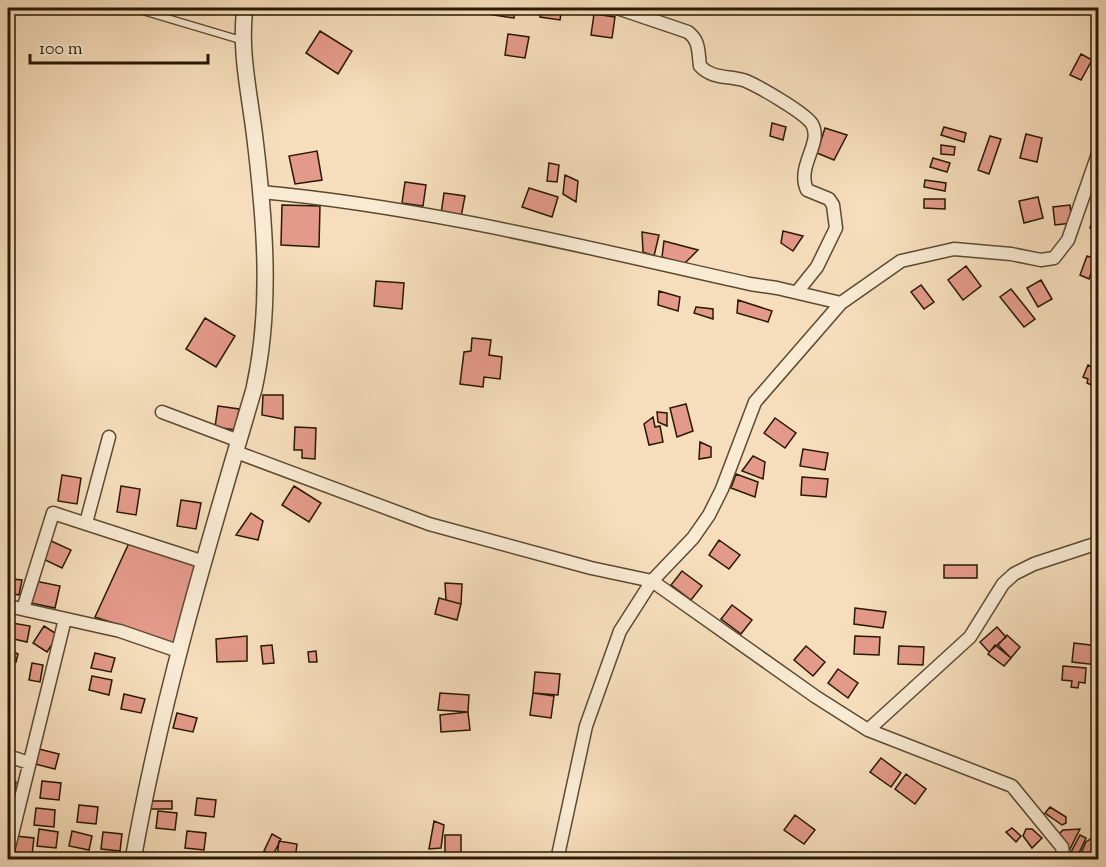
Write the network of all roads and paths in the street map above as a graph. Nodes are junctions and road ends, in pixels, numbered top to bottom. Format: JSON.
{"nodes":[{"id":1,"x":133,"y":8,"type":"edge"},
{"id":2,"x":245,"y":8,"type":"edge"},
{"id":3,"x":617,"y":8,"type":"edge"},
{"id":4,"x":244,"y":41,"type":"junction"},
{"id":5,"x":1098,"y":154,"type":"edge"},
{"id":6,"x":261,"y":192,"type":"junction"},
{"id":7,"x":797,"y":292,"type":"junction"},
{"id":8,"x":841,"y":303,"type":"junction"},
{"id":9,"x":162,"y":412,"type":"dead end"},
{"id":10,"x":109,"y":437,"type":"dead end"},
{"id":11,"x":237,"y":447,"type":"junction"},
{"id":12,"x":86,"y":524,"type":"junction"},
{"id":13,"x":1098,"y":543,"type":"edge"},
{"id":14,"x":204,"y":562,"type":"junction"},
{"id":15,"x":652,"y":581,"type":"junction"},
{"id":16,"x":8,"y":606,"type":"edge"},
{"id":17,"x":23,"y":609,"type":"junction"},
{"id":18,"x":65,"y":619,"type":"junction"},
{"id":19,"x":178,"y":651,"type":"junction"},
{"id":20,"x":868,"y":730,"type":"junction"},
{"id":21,"x":8,"y":756,"type":"edge"},
{"id":22,"x":29,"y":763,"type":"junction"},
{"id":23,"x":8,"y":851,"type":"edge"},
{"id":24,"x":133,"y":860,"type":"edge"},
{"id":25,"x":557,"y":860,"type":"edge"},
{"id":26,"x":1064,"y":860,"type":"edge"}],
"edges":[{"from":1,"to":4,"type":"lane"},
{"from":2,"to":4,"type":"street"},
{"from":3,"to":7,"type":"street"},
{"from":4,"to":6,"type":"street"},
{"from":5,"to":8,"type":"street"},
{"from":6,"to":7,"type":"street"},
{"from":6,"to":11,"type":"street"},
{"from":7,"to":8,"type":"street"},
{"from":8,"to":15,"type":"street"},
{"from":9,"to":11,"type":"street"},
{"from":10,"to":12,"type":"street"},
{"from":11,"to":14,"type":"street"},
{"from":11,"to":15,"type":"street"},
{"from":12,"to":14,"type":"street"},
{"from":12,"to":17,"type":"street"},
{"from":13,"to":20,"type":"street"},
{"from":14,"to":19,"type":"street"},
{"from":15,"to":20,"type":"street"},
{"from":15,"to":25,"type":"street"},
{"from":16,"to":17,"type":"street"},
{"from":17,"to":18,"type":"street"},
{"from":18,"to":19,"type":"street"},
{"from":18,"to":22,"type":"street"},
{"from":19,"to":24,"type":"street"},
{"from":20,"to":26,"type":"street"},
{"from":21,"to":22,"type":"street"},
{"from":22,"to":23,"type":"street"}]}
